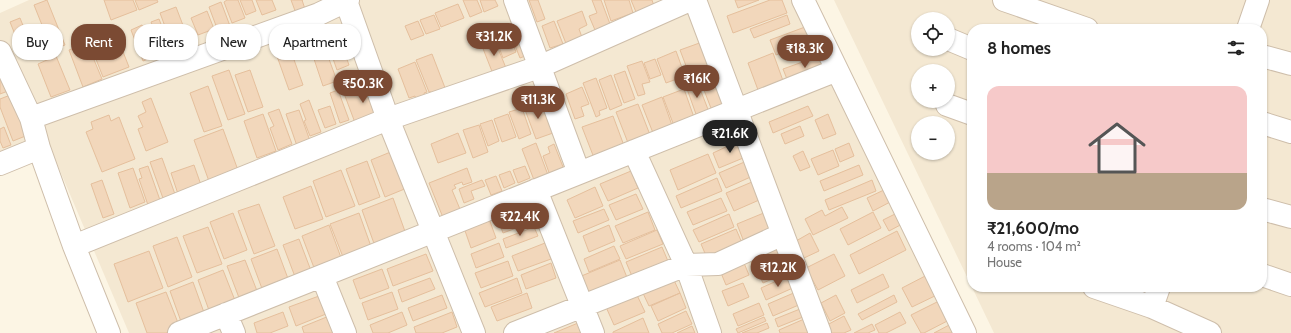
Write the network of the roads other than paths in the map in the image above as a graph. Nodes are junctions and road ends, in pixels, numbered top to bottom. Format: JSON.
{"nodes":[{"id":1,"x":347,"y":0,"type":"edge"},
{"id":2,"x":515,"y":0,"type":"edge"},
{"id":3,"x":690,"y":0,"type":"edge"},
{"id":4,"x":695,"y":0,"type":"edge"},
{"id":5,"x":803,"y":0,"type":"edge"},
{"id":6,"x":1004,"y":0,"type":"edge"},
{"id":7,"x":1258,"y":0,"type":"edge"},
{"id":8,"x":1073,"y":24,"type":"edge"},
{"id":9,"x":1250,"y":24,"type":"edge"},
{"id":10,"x":955,"y":42,"type":"edge"},
{"id":11,"x":967,"y":47,"type":"edge"},
{"id":12,"x":0,"y":52,"type":"edge"},
{"id":13,"x":1267,"y":57,"type":"edge"},
{"id":14,"x":1291,"y":64,"type":"edge"},
{"id":15,"x":539,"y":67,"type":"junction"},
{"id":16,"x":837,"y":70,"type":"junction"},
{"id":17,"x":955,"y":108,"type":"edge"},
{"id":18,"x":737,"y":109,"type":"junction"},
{"id":19,"x":967,"y":112,"type":"edge"},
{"id":20,"x":31,"y":118,"type":"junction"},
{"id":21,"x":388,"y":119,"type":"junction"},
{"id":22,"x":1267,"y":125,"type":"edge"},
{"id":23,"x":1291,"y":132,"type":"edge"},
{"id":24,"x":38,"y":148,"type":"junction"},
{"id":25,"x":634,"y":151,"type":"junction"},
{"id":26,"x":0,"y":164,"type":"edge"},
{"id":27,"x":579,"y":173,"type":"junction"},
{"id":28,"x":536,"y":190,"type":"junction"},
{"id":29,"x":1267,"y":211,"type":"edge"},
{"id":30,"x":1291,"y":218,"type":"edge"},
{"id":31,"x":433,"y":231,"type":"junction"},
{"id":32,"x":783,"y":234,"type":"junction"},
{"id":33,"x":74,"y":246,"type":"junction"},
{"id":34,"x":686,"y":265,"type":"junction"},
{"id":35,"x":322,"y":276,"type":"junction"},
{"id":36,"x":1267,"y":277,"type":"edge"},
{"id":37,"x":1291,"y":285,"type":"edge"},
{"id":38,"x":1125,"y":292,"type":"edge"},
{"id":39,"x":1156,"y":297,"type":"edge"},
{"id":40,"x":583,"y":306,"type":"junction"},
{"id":41,"x":230,"y":324,"type":"edge"},
{"id":42,"x":1174,"y":325,"type":"edge"},
{"id":43,"x":109,"y":333,"type":"edge"},
{"id":44,"x":179,"y":333,"type":"edge"},
{"id":45,"x":346,"y":333,"type":"edge"},
{"id":46,"x":474,"y":333,"type":"edge"},
{"id":47,"x":515,"y":333,"type":"edge"},
{"id":48,"x":593,"y":333,"type":"edge"},
{"id":49,"x":710,"y":333,"type":"edge"},
{"id":50,"x":820,"y":333,"type":"edge"},
{"id":51,"x":965,"y":333,"type":"edge"},
{"id":52,"x":1210,"y":333,"type":"edge"}],
"edges":[{"from":1,"to":20,"type":"street"},
{"from":1,"to":21,"type":"street"},
{"from":2,"to":15,"type":"street"},
{"from":3,"to":15,"type":"street"},
{"from":4,"to":18,"type":"street"},
{"from":5,"to":16,"type":"street"},
{"from":6,"to":8,"type":"street"},
{"from":7,"to":9,"type":"street"},
{"from":10,"to":11,"type":"street"},
{"from":12,"to":20,"type":"street"},
{"from":13,"to":14,"type":"street"},
{"from":15,"to":21,"type":"street"},
{"from":15,"to":27,"type":"street"},
{"from":16,"to":18,"type":"street"},
{"from":16,"to":51,"type":"street"},
{"from":17,"to":19,"type":"street"},
{"from":18,"to":25,"type":"street"},
{"from":18,"to":32,"type":"street"},
{"from":20,"to":24,"type":"street"},
{"from":21,"to":31,"type":"street"},
{"from":21,"to":33,"type":"street"},
{"from":22,"to":23,"type":"street"},
{"from":24,"to":26,"type":"street"},
{"from":24,"to":33,"type":"street"},
{"from":25,"to":27,"type":"street"},
{"from":25,"to":34,"type":"street"},
{"from":27,"to":28,"type":"street"},
{"from":28,"to":31,"type":"street"},
{"from":28,"to":40,"type":"street"},
{"from":29,"to":30,"type":"street"},
{"from":31,"to":35,"type":"street"},
{"from":31,"to":46,"type":"street"},
{"from":32,"to":34,"type":"street"},
{"from":32,"to":50,"type":"street"},
{"from":33,"to":43,"type":"street"},
{"from":34,"to":40,"type":"street"},
{"from":34,"to":49,"type":"street"},
{"from":35,"to":41,"type":"street"},
{"from":35,"to":45,"type":"street"},
{"from":36,"to":37,"type":"street"},
{"from":38,"to":39,"type":"street"},
{"from":39,"to":42,"type":"street"},
{"from":40,"to":47,"type":"street"},
{"from":40,"to":48,"type":"street"},
{"from":41,"to":44,"type":"street"},
{"from":42,"to":52,"type":"street"}]}
